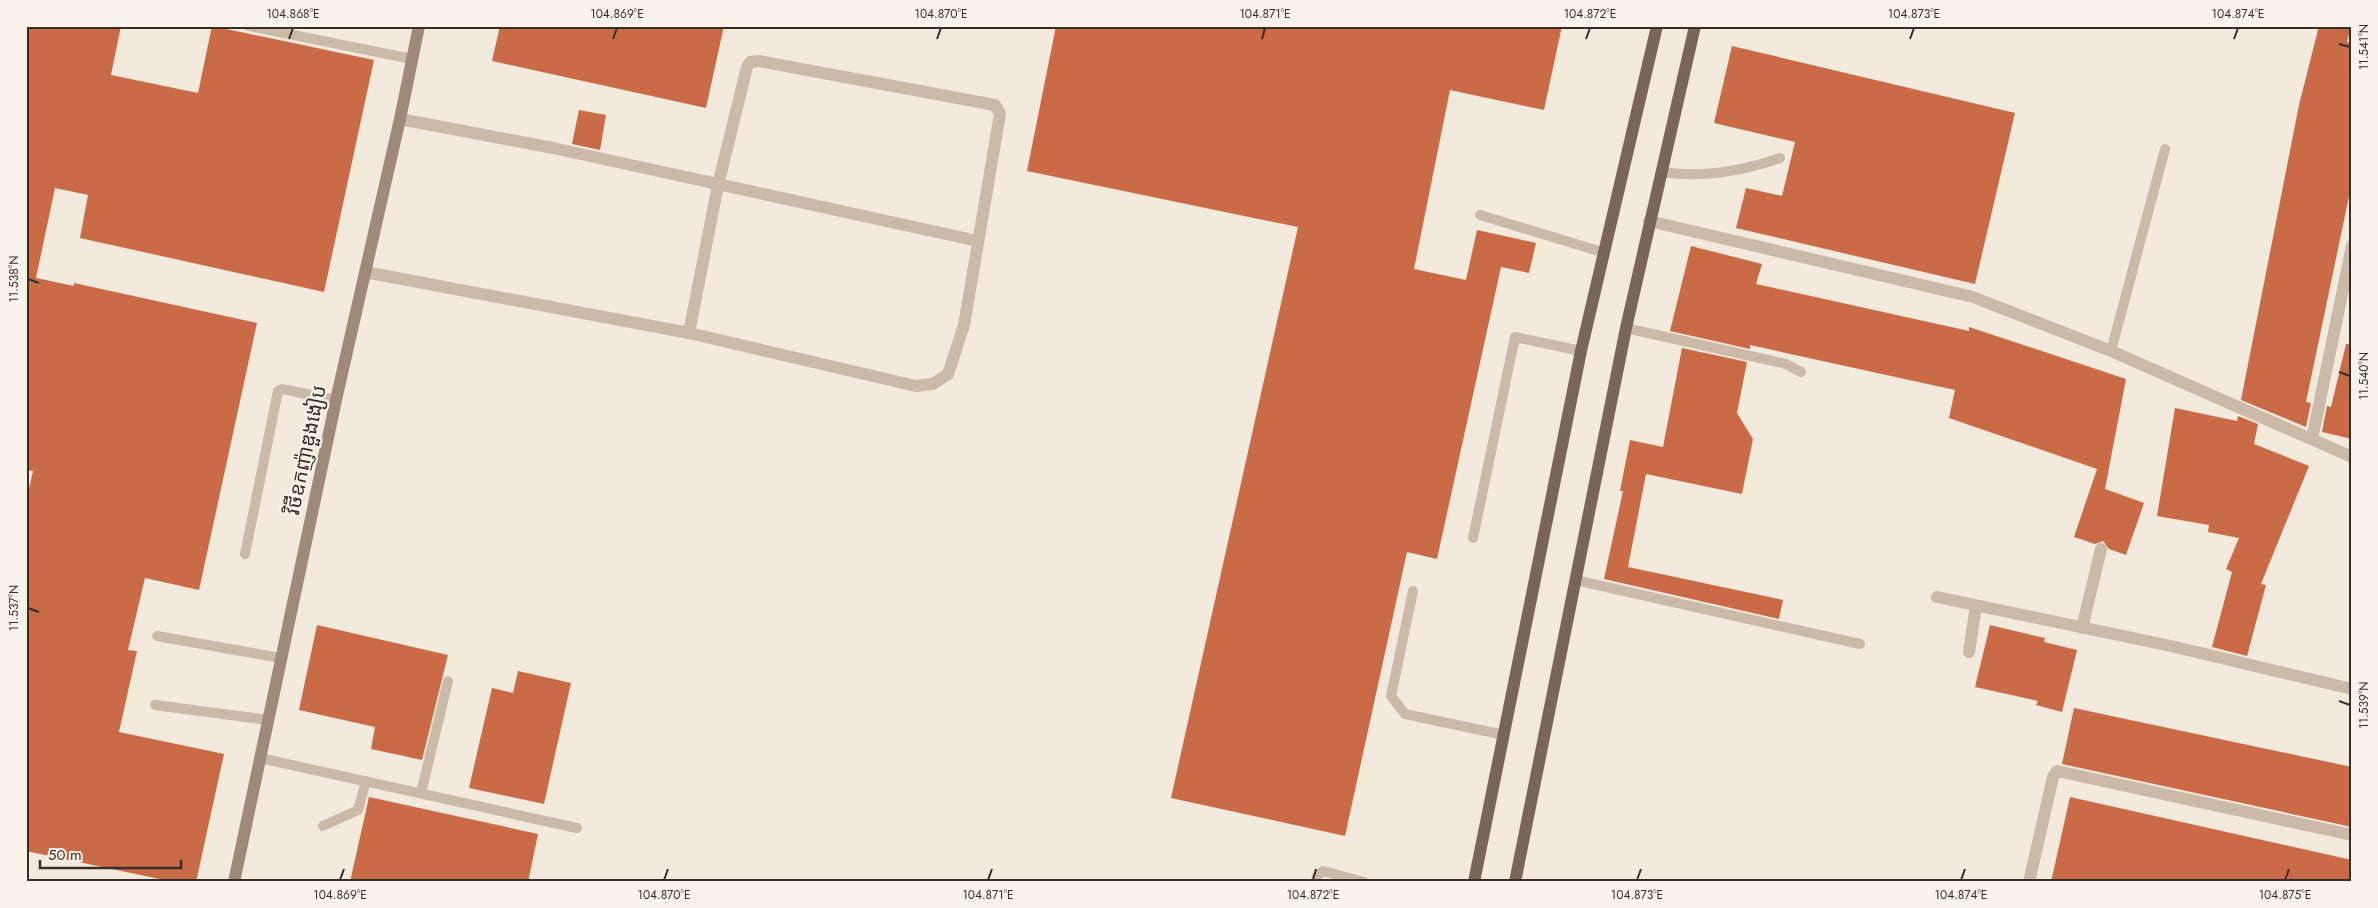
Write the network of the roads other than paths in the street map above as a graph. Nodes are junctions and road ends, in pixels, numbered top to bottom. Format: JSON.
{"nodes":[{"id":1,"x":249,"y":26,"type":"edge"},
{"id":2,"x":419,"y":26,"type":"edge"},
{"id":3,"x":1657,"y":26,"type":"edge"},
{"id":4,"x":1695,"y":26,"type":"edge"},
{"id":5,"x":412,"y":59,"type":"junction"},
{"id":6,"x":400,"y":119,"type":"junction"},
{"id":7,"x":2165,"y":149,"type":"dead end"},
{"id":8,"x":1780,"y":158,"type":"dead end"},
{"id":9,"x":1661,"y":172,"type":"junction"},
{"id":10,"x":718,"y":186,"type":"junction"},
{"id":11,"x":1480,"y":215,"type":"dead end"},
{"id":12,"x":1649,"y":221,"type":"junction"},
{"id":13,"x":978,"y":240,"type":"junction"},
{"id":14,"x":2352,"y":246,"type":"edge"},
{"id":15,"x":1602,"y":252,"type":"junction"},
{"id":16,"x":365,"y":272,"type":"junction"},
{"id":17,"x":1626,"y":328,"type":"junction"},
{"id":18,"x":689,"y":333,"type":"junction"},
{"id":19,"x":1580,"y":351,"type":"junction"},
{"id":20,"x":2111,"y":351,"type":"junction"},
{"id":21,"x":1801,"y":372,"type":"dead end"},
{"id":22,"x":336,"y":400,"type":"junction"},
{"id":23,"x":2312,"y":439,"type":"junction"},
{"id":24,"x":2352,"y":457,"type":"edge"},
{"id":25,"x":1473,"y":538,"type":"dead end"},
{"id":26,"x":2101,"y":549,"type":"dead end"},
{"id":27,"x":245,"y":554,"type":"dead end"},
{"id":28,"x":1575,"y":580,"type":"junction"},
{"id":29,"x":1413,"y":591,"type":"dead end"},
{"id":30,"x":1937,"y":597,"type":"dead end"},
{"id":31,"x":1976,"y":606,"type":"junction"},
{"id":32,"x":2082,"y":628,"type":"junction"},
{"id":33,"x":157,"y":636,"type":"dead end"},
{"id":34,"x":1860,"y":644,"type":"dead end"},
{"id":35,"x":1969,"y":652,"type":"dead end"},
{"id":36,"x":281,"y":658,"type":"junction"},
{"id":37,"x":448,"y":681,"type":"dead end"},
{"id":38,"x":2352,"y":689,"type":"edge"},
{"id":39,"x":155,"y":705,"type":"dead end"},
{"id":40,"x":268,"y":720,"type":"junction"},
{"id":41,"x":1504,"y":735,"type":"junction"},
{"id":42,"x":260,"y":758,"type":"junction"},
{"id":43,"x":366,"y":781,"type":"junction"},
{"id":44,"x":421,"y":793,"type":"junction"},
{"id":45,"x":323,"y":826,"type":"dead end"},
{"id":46,"x":577,"y":828,"type":"dead end"},
{"id":47,"x":2352,"y":835,"type":"edge"},
{"id":48,"x":234,"y":882,"type":"edge"},
{"id":49,"x":1316,"y":882,"type":"edge"},
{"id":50,"x":1364,"y":882,"type":"edge"},
{"id":51,"x":1474,"y":882,"type":"edge"},
{"id":52,"x":1515,"y":882,"type":"edge"},
{"id":53,"x":2029,"y":882,"type":"edge"}],
"edges":[{"from":1,"to":5,"type":"lane"},
{"from":2,"to":5,"type":"street","name":"វិថីឧកញ៉ាឌួងងៀប"},
{"from":3,"to":15,"type":"main road"},
{"from":4,"to":9,"type":"main road"},
{"from":5,"to":6,"type":"street","name":"វិថីឧកញ៉ាឌួងងៀប"},
{"from":6,"to":10,"type":"street"},
{"from":6,"to":16,"type":"street","name":"វិថីឧកញ៉ាឌួងងៀប"},
{"from":7,"to":20,"type":"lane"},
{"from":8,"to":9,"type":"lane"},
{"from":9,"to":12,"type":"main road"},
{"from":10,"to":13,"type":"street"},
{"from":10,"to":13,"type":"street"},
{"from":10,"to":18,"type":"street"},
{"from":11,"to":15,"type":"lane"},
{"from":12,"to":17,"type":"main road"},
{"from":12,"to":20,"type":"street"},
{"from":13,"to":18,"type":"street"},
{"from":14,"to":23,"type":"street"},
{"from":15,"to":19,"type":"main road"},
{"from":16,"to":18,"type":"street"},
{"from":16,"to":22,"type":"street","name":"វិថីឧកញ៉ាឌួងងៀប"},
{"from":17,"to":21,"type":"lane"},
{"from":17,"to":28,"type":"main road"},
{"from":19,"to":25,"type":"lane"},
{"from":19,"to":41,"type":"main road"},
{"from":20,"to":23,"type":"street"},
{"from":22,"to":27,"type":"lane"},
{"from":22,"to":36,"type":"street","name":"វិថីឧកញ៉ាឌួងងៀប"},
{"from":23,"to":24,"type":"street"},
{"from":26,"to":32,"type":"street"},
{"from":28,"to":34,"type":"lane"},
{"from":28,"to":52,"type":"main road"},
{"from":29,"to":41,"type":"lane"},
{"from":30,"to":31,"type":"street"},
{"from":31,"to":32,"type":"street"},
{"from":31,"to":35,"type":"street"},
{"from":32,"to":38,"type":"street"},
{"from":33,"to":36,"type":"lane"},
{"from":36,"to":40,"type":"street","name":"វិថីឧកញ៉ាឌួងងៀប"},
{"from":37,"to":44,"type":"lane"},
{"from":39,"to":40,"type":"lane"},
{"from":40,"to":42,"type":"street","name":"វិថីឧកញ៉ាឌួងងៀប"},
{"from":41,"to":51,"type":"main road"},
{"from":42,"to":43,"type":"lane"},
{"from":42,"to":48,"type":"street","name":"វិថីឧកញ៉ាឌួងងៀប"},
{"from":43,"to":44,"type":"lane"},
{"from":43,"to":45,"type":"lane"},
{"from":44,"to":46,"type":"lane"},
{"from":47,"to":53,"type":"street"},
{"from":49,"to":50,"type":"lane"}]}
